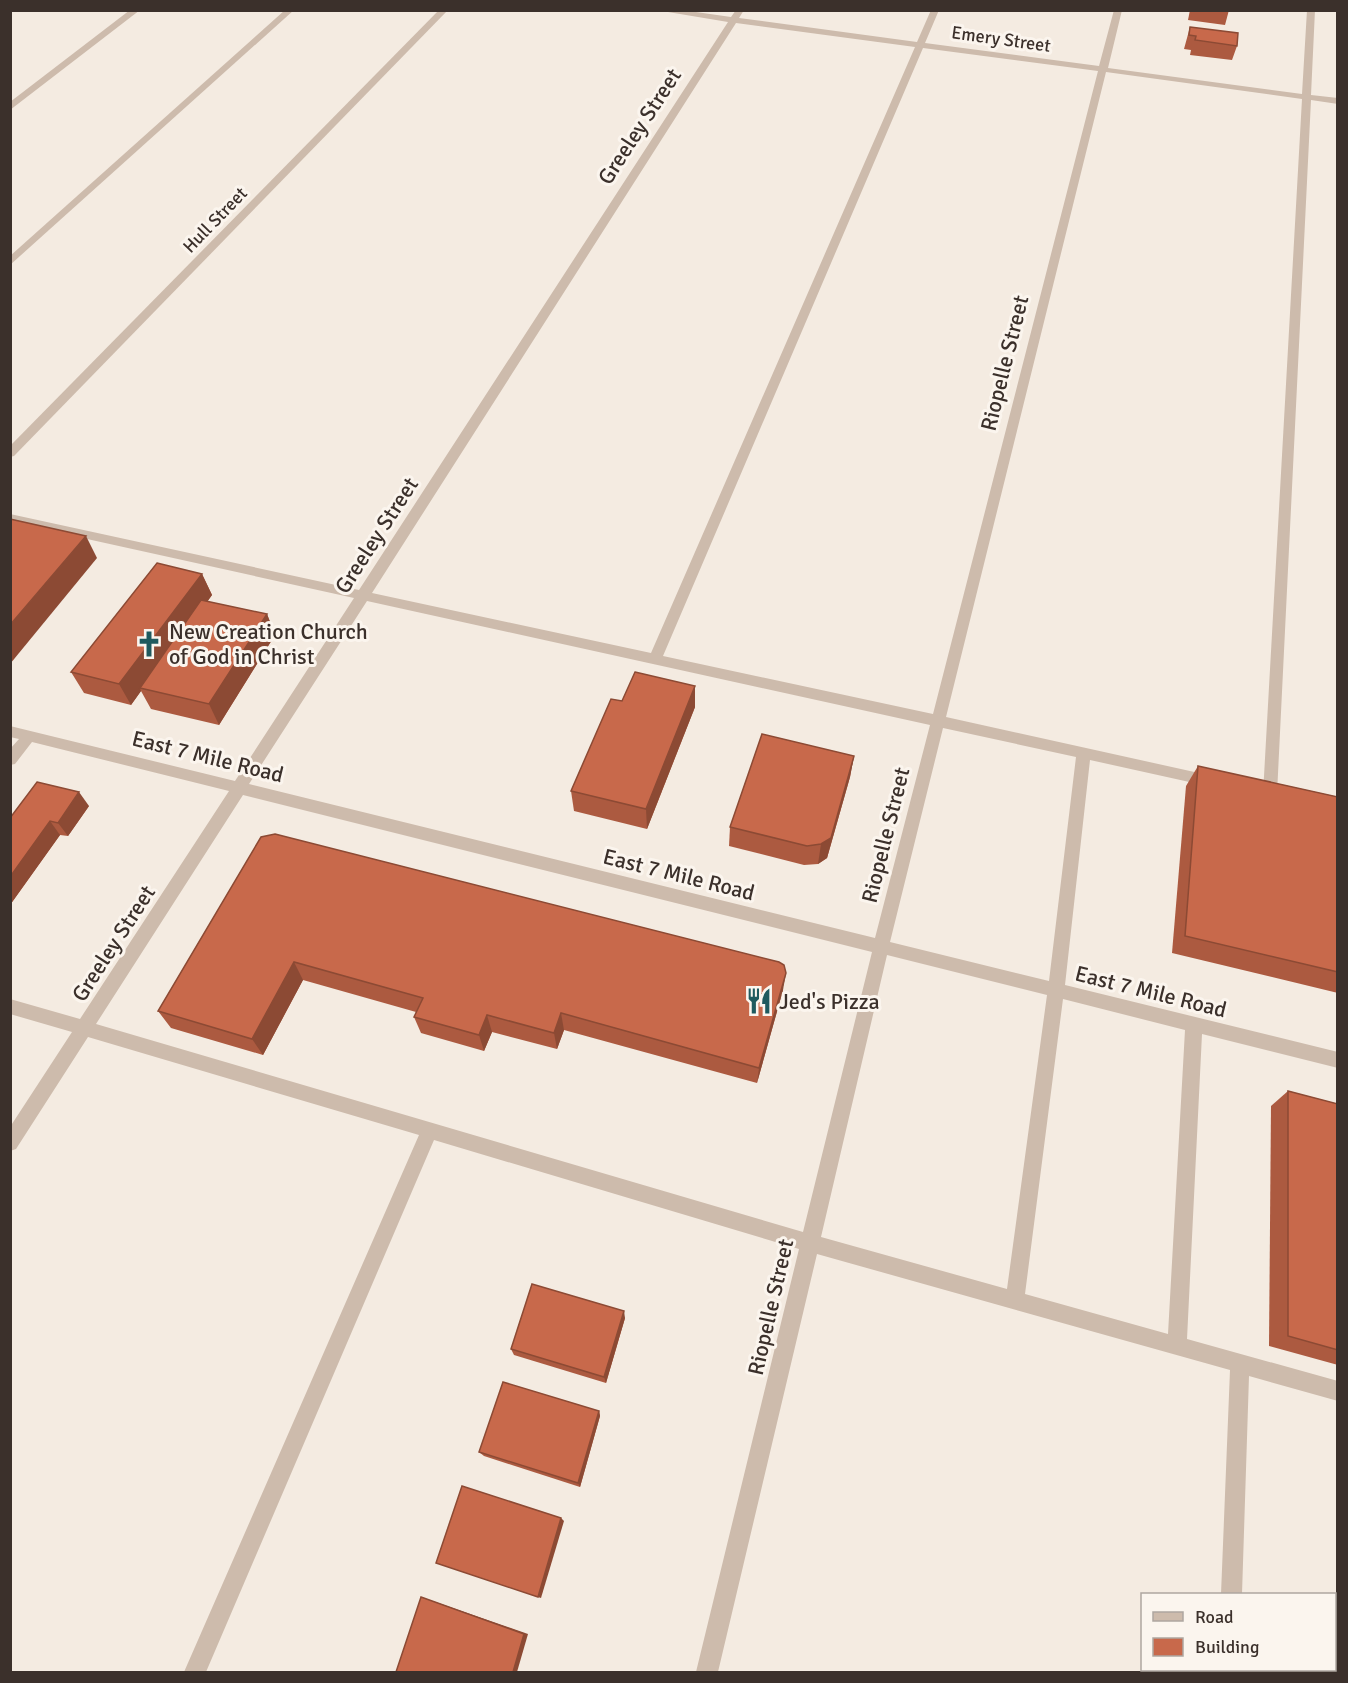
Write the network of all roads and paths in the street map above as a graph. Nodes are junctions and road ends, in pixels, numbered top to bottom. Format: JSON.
{"nodes":[{"id":1,"x":136,"y":10,"type":"edge"},
{"id":2,"x":290,"y":10,"type":"edge"},
{"id":3,"x":444,"y":10,"type":"edge"},
{"id":4,"x":660,"y":10,"type":"edge"},
{"id":5,"x":935,"y":10,"type":"edge"},
{"id":6,"x":1118,"y":10,"type":"edge"},
{"id":7,"x":1311,"y":10,"type":"edge"},
{"id":8,"x":737,"y":15,"type":"edge"},
{"id":9,"x":920,"y":45,"type":"junction"},
{"id":10,"x":1103,"y":69,"type":"junction"},
{"id":11,"x":1306,"y":96,"type":"junction"},
{"id":12,"x":1338,"y":101,"type":"edge"},
{"id":13,"x":10,"y":107,"type":"edge"},
{"id":14,"x":10,"y":262,"type":"edge"},
{"id":15,"x":10,"y":453,"type":"edge"},
{"id":16,"x":10,"y":518,"type":"edge"},
{"id":17,"x":363,"y":596,"type":"junction"},
{"id":18,"x":655,"y":659,"type":"junction"},
{"id":19,"x":938,"y":720,"type":"junction"},
{"id":20,"x":10,"y":730,"type":"edge"},
{"id":21,"x":30,"y":735,"type":"junction"},
{"id":22,"x":1084,"y":753,"type":"junction"},
{"id":23,"x":10,"y":760,"type":"edge"},
{"id":24,"x":1221,"y":783,"type":"edge"},
{"id":25,"x":240,"y":788,"type":"junction"},
{"id":26,"x":1251,"y":790,"type":"edge"},
{"id":27,"x":881,"y":947,"type":"junction"},
{"id":28,"x":1056,"y":991,"type":"junction"},
{"id":29,"x":10,"y":1006,"type":"edge"},
{"id":30,"x":1194,"y":1025,"type":"junction"},
{"id":31,"x":85,"y":1028,"type":"junction"},
{"id":32,"x":1338,"y":1060,"type":"edge"},
{"id":33,"x":430,"y":1130,"type":"junction"},
{"id":34,"x":10,"y":1143,"type":"edge"},
{"id":35,"x":810,"y":1243,"type":"junction"},
{"id":36,"x":1015,"y":1301,"type":"junction"},
{"id":37,"x":1177,"y":1344,"type":"junction"},
{"id":38,"x":1240,"y":1363,"type":"junction"},
{"id":39,"x":1338,"y":1391,"type":"edge"},
{"id":40,"x":1231,"y":1593,"type":"edge"},
{"id":41,"x":195,"y":1672,"type":"edge"},
{"id":42,"x":707,"y":1672,"type":"edge"}],
"edges":[{"from":1,"to":13,"type":"street"},
{"from":2,"to":14,"type":"street"},
{"from":3,"to":15,"type":"street","name":"Hull Street"},
{"from":4,"to":8,"type":"street","name":"Emery Street"},
{"from":5,"to":9,"type":"street"},
{"from":6,"to":10,"type":"street","name":"Riopelle Street"},
{"from":7,"to":11,"type":"street"},
{"from":8,"to":9,"type":"street","name":"Emery Street"},
{"from":8,"to":17,"type":"street","name":"Greeley Street"},
{"from":9,"to":10,"type":"street","name":"Emery Street"},
{"from":9,"to":18,"type":"street"},
{"from":10,"to":11,"type":"street","name":"Emery Street"},
{"from":10,"to":19,"type":"street","name":"Riopelle Street"},
{"from":11,"to":12,"type":"street","name":"Emery Street"},
{"from":11,"to":26,"type":"street"},
{"from":16,"to":17,"type":"street"},
{"from":17,"to":18,"type":"street"},
{"from":17,"to":25,"type":"street","name":"Greeley Street"},
{"from":18,"to":19,"type":"street"},
{"from":19,"to":22,"type":"street"},
{"from":19,"to":27,"type":"street","name":"Riopelle Street"},
{"from":20,"to":21,"type":"street","name":"East 7 Mile Road"},
{"from":21,"to":23,"type":"street"},
{"from":21,"to":25,"type":"street","name":"East 7 Mile Road"},
{"from":22,"to":24,"type":"street"},
{"from":22,"to":28,"type":"street"},
{"from":25,"to":27,"type":"street","name":"East 7 Mile Road"},
{"from":25,"to":31,"type":"street","name":"Greeley Street"},
{"from":27,"to":28,"type":"street","name":"East 7 Mile Road"},
{"from":27,"to":35,"type":"street","name":"Riopelle Street"},
{"from":28,"to":30,"type":"street","name":"East 7 Mile Road"},
{"from":28,"to":36,"type":"street"},
{"from":29,"to":31,"type":"street"},
{"from":30,"to":32,"type":"street","name":"East 7 Mile Road"},
{"from":30,"to":37,"type":"street"},
{"from":31,"to":33,"type":"street"},
{"from":31,"to":34,"type":"street","name":"Greeley Street"},
{"from":33,"to":35,"type":"street"},
{"from":33,"to":41,"type":"street"},
{"from":35,"to":36,"type":"street"},
{"from":35,"to":42,"type":"street","name":"Riopelle Street"},
{"from":36,"to":37,"type":"street"},
{"from":37,"to":38,"type":"street"},
{"from":38,"to":39,"type":"street"},
{"from":38,"to":40,"type":"street"}]}
